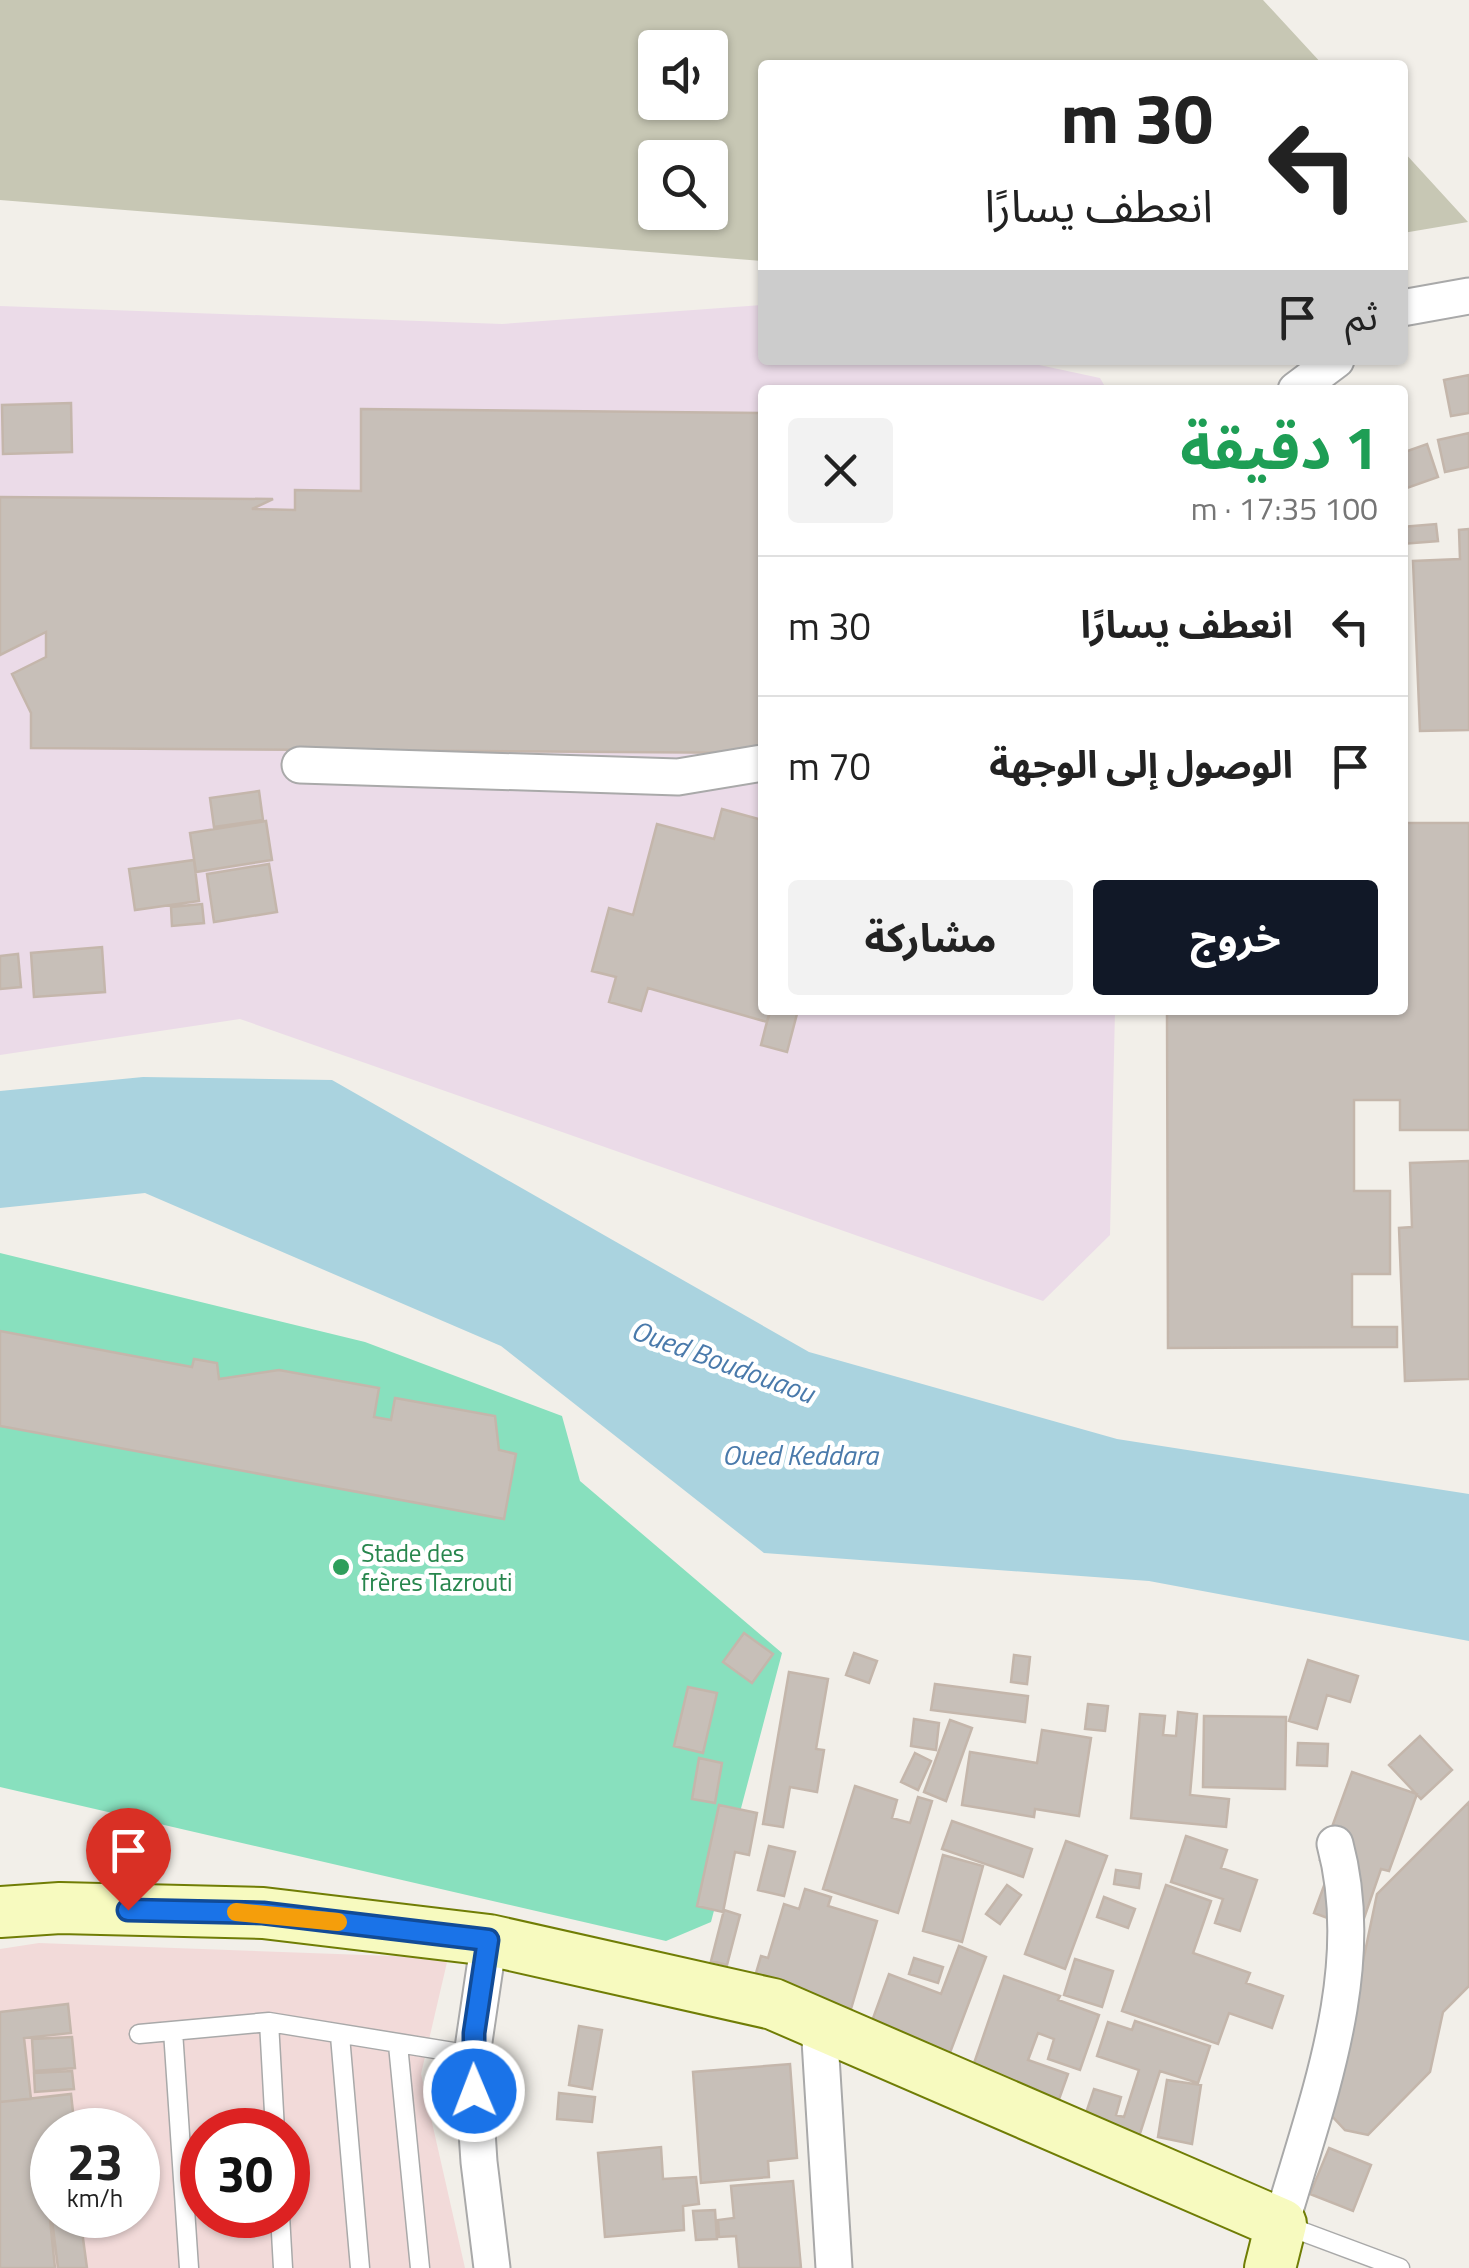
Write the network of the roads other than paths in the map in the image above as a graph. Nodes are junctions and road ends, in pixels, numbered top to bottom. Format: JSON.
{"nodes":[{"id":1,"x":1469,"y":296,"type":"edge"},
{"id":2,"x":1408,"y":307,"type":"edge"},
{"id":3,"x":1329,"y":365,"type":"edge"},
{"id":4,"x":1303,"y":385,"type":"edge"},
{"id":5,"x":758,"y":764,"type":"edge"},
{"id":6,"x":300,"y":765,"type":"dead end"},
{"id":7,"x":1335,"y":1844,"type":"dead end"},
{"id":8,"x":0,"y":1912,"type":"edge"},
{"id":9,"x":488,"y":1940,"type":"junction"},
{"id":10,"x":269,"y":2022,"type":"junction"},
{"id":11,"x":820,"y":2024,"type":"junction"},
{"id":12,"x":173,"y":2030,"type":"junction"},
{"id":13,"x":139,"y":2034,"type":"dead end"},
{"id":14,"x":340,"y":2036,"type":"junction"},
{"id":15,"x":398,"y":2044,"type":"junction"},
{"id":16,"x":472,"y":2056,"type":"junction"},
{"id":17,"x":274,"y":2108,"type":"edge"},
{"id":18,"x":281,"y":2238,"type":"edge"},
{"id":19,"x":1276,"y":2246,"type":"edge"},
{"id":20,"x":189,"y":2268,"type":"edge"},
{"id":21,"x":282,"y":2268,"type":"edge"},
{"id":22,"x":360,"y":2268,"type":"edge"},
{"id":23,"x":420,"y":2268,"type":"edge"},
{"id":24,"x":492,"y":2268,"type":"edge"},
{"id":25,"x":834,"y":2268,"type":"edge"},
{"id":26,"x":1400,"y":2268,"type":"edge"}],
"edges":[{"from":1,"to":2,"type":"street"},
{"from":3,"to":4,"type":"street"},
{"from":5,"to":6,"type":"street"},
{"from":7,"to":19,"type":"street"},
{"from":8,"to":9,"type":"main road"},
{"from":9,"to":11,"type":"main road"},
{"from":9,"to":16,"type":"street"},
{"from":10,"to":12,"type":"lane"},
{"from":10,"to":14,"type":"lane"},
{"from":10,"to":17,"type":"lane"},
{"from":11,"to":19,"type":"main road"},
{"from":11,"to":25,"type":"street"},
{"from":12,"to":13,"type":"lane"},
{"from":12,"to":20,"type":"lane"},
{"from":14,"to":15,"type":"lane"},
{"from":14,"to":22,"type":"lane"},
{"from":15,"to":16,"type":"lane"},
{"from":15,"to":23,"type":"lane"},
{"from":16,"to":24,"type":"street"},
{"from":18,"to":21,"type":"lane"},
{"from":19,"to":26,"type":"lane"}]}
